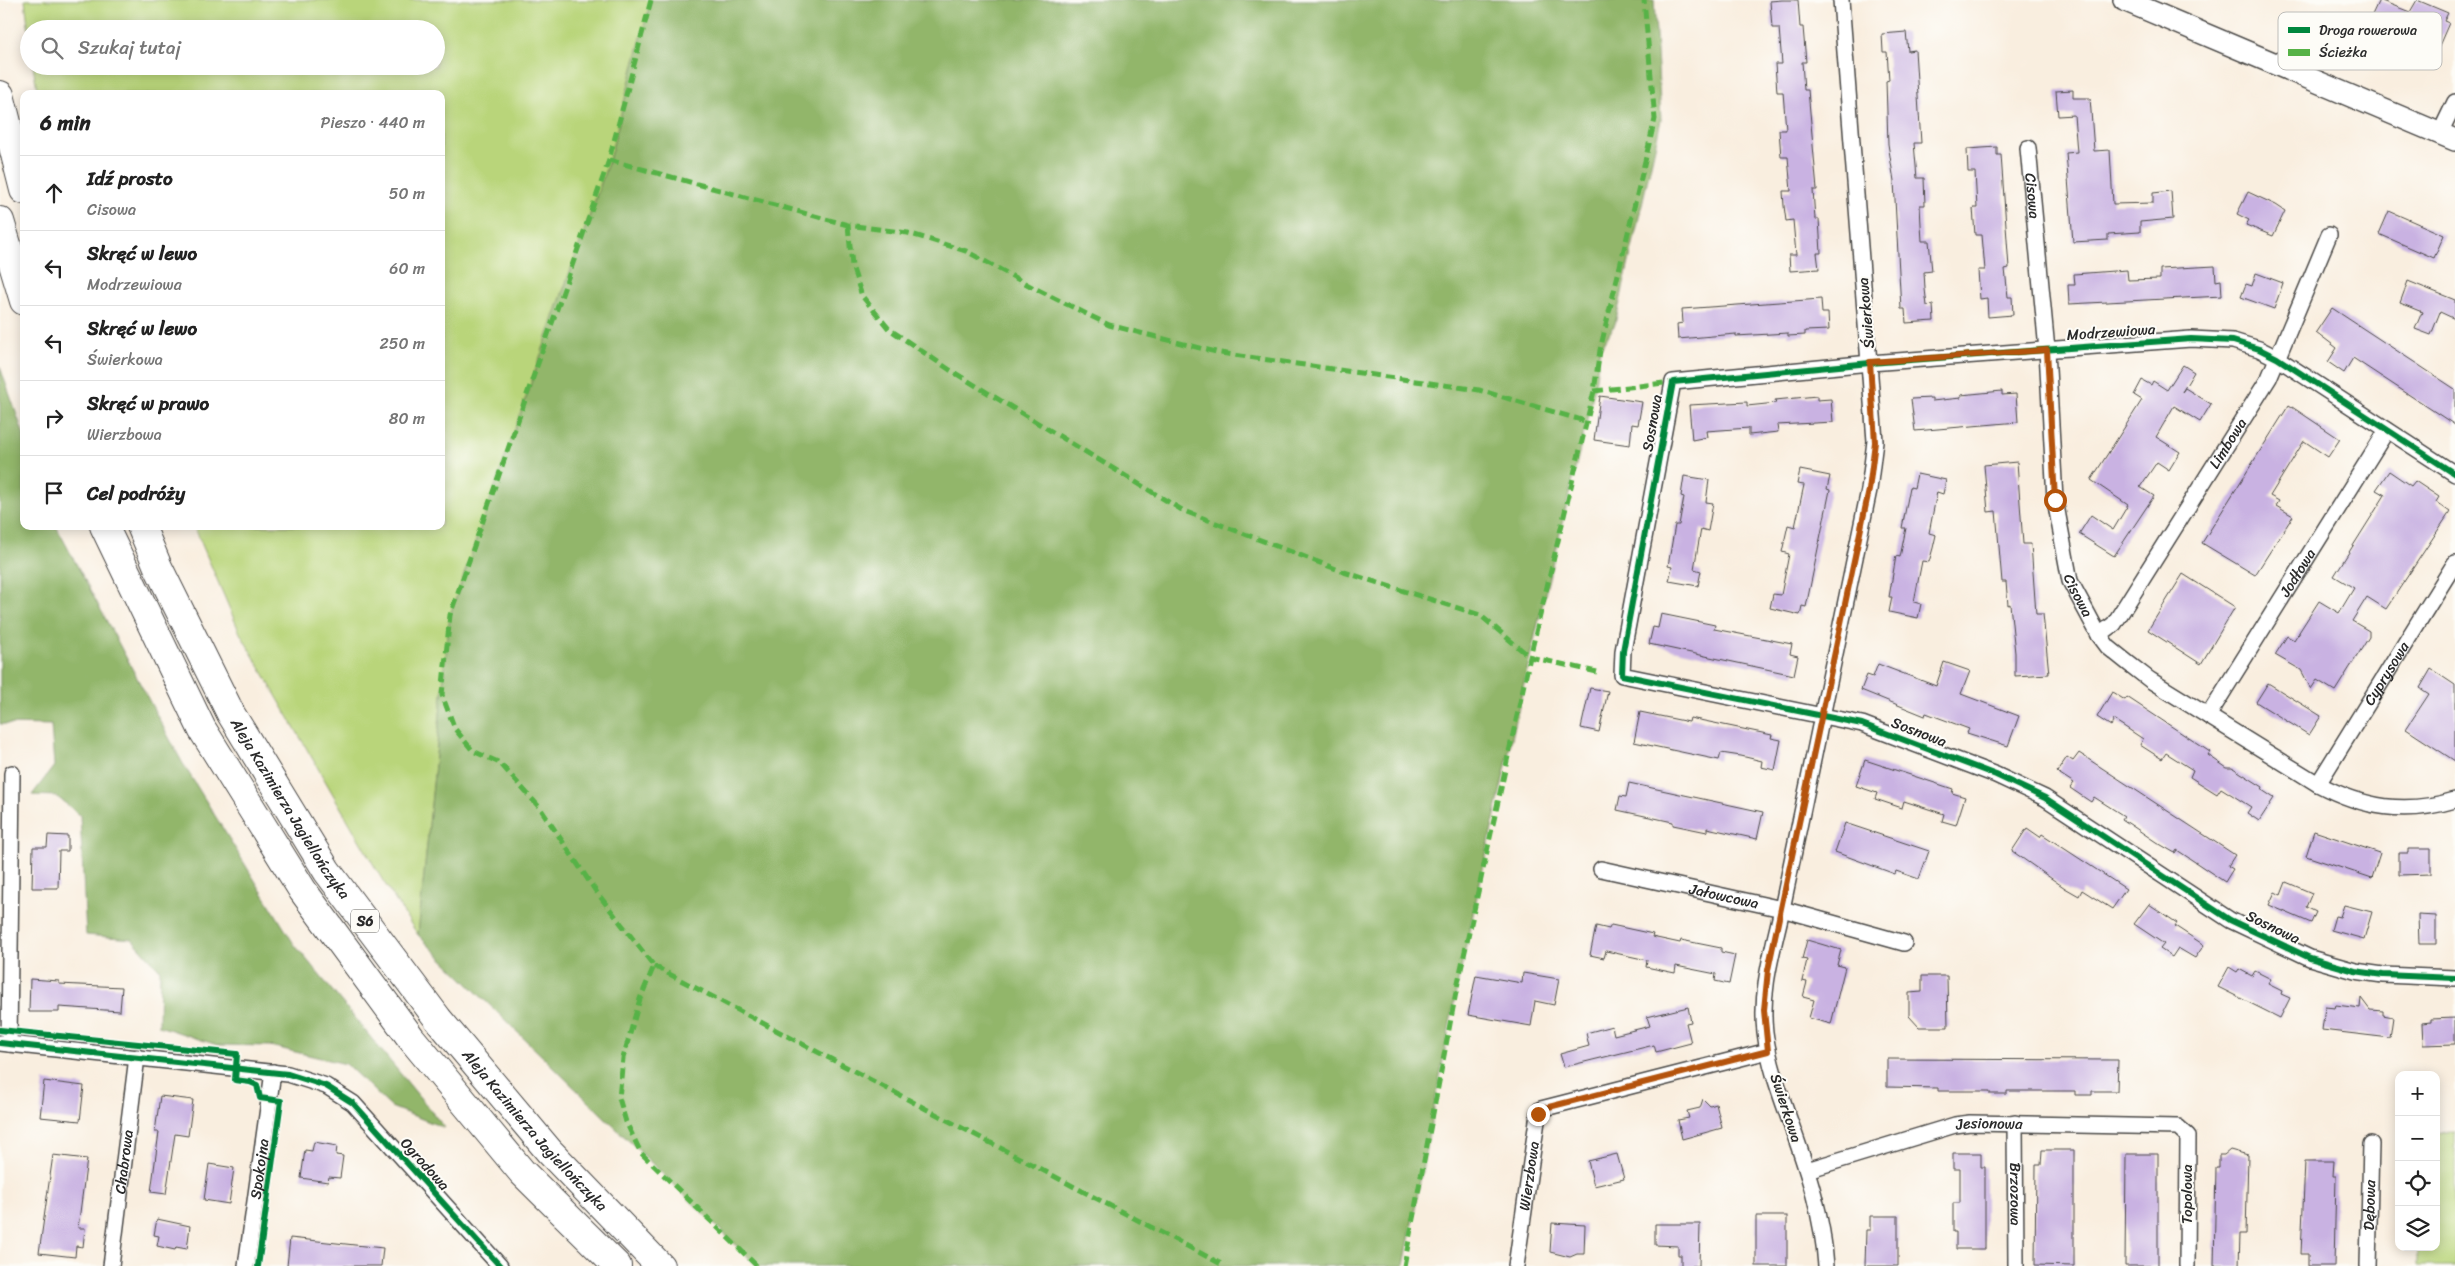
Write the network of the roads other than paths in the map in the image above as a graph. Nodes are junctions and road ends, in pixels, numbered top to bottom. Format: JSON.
{"nodes":[{"id":1,"x":1841,"y":0,"type":"edge"},
{"id":2,"x":2124,"y":0,"type":"edge"},
{"id":3,"x":2278,"y":65,"type":"edge"},
{"id":4,"x":2291,"y":70,"type":"edge"},
{"id":5,"x":0,"y":95,"type":"edge"},
{"id":6,"x":2455,"y":102,"type":"edge"},
{"id":7,"x":2448,"y":136,"type":"edge"},
{"id":8,"x":2028,"y":148,"type":"dead end"},
{"id":9,"x":20,"y":174,"type":"edge"},
{"id":10,"x":0,"y":221,"type":"edge"},
{"id":11,"x":2329,"y":235,"type":"dead end"},
{"id":12,"x":20,"y":288,"type":"edge"},
{"id":13,"x":2047,"y":350,"type":"junction"},
{"id":14,"x":2277,"y":358,"type":"junction"},
{"id":15,"x":1870,"y":362,"type":"junction"},
{"id":16,"x":1673,"y":382,"type":"joint"},
{"id":17,"x":2387,"y":430,"type":"junction"},
{"id":18,"x":2455,"y":474,"type":"edge"},
{"id":19,"x":106,"y":530,"type":"edge"},
{"id":20,"x":143,"y":530,"type":"edge"},
{"id":21,"x":2455,"y":563,"type":"edge"},
{"id":22,"x":2099,"y":634,"type":"junction"},
{"id":23,"x":1823,"y":715,"type":"junction"},
{"id":24,"x":2208,"y":716,"type":"junction"},
{"id":25,"x":12,"y":772,"type":"dead end"},
{"id":26,"x":2318,"y":784,"type":"junction"},
{"id":27,"x":2455,"y":800,"type":"edge"},
{"id":28,"x":1601,"y":869,"type":"dead end"},
{"id":29,"x":1782,"y":909,"type":"junction"},
{"id":30,"x":1904,"y":943,"type":"dead end"},
{"id":31,"x":2455,"y":978,"type":"edge"},
{"id":32,"x":4,"y":1043,"type":"edge"},
{"id":33,"x":1768,"y":1051,"type":"junction"},
{"id":34,"x":137,"y":1057,"type":"junction"},
{"id":35,"x":273,"y":1072,"type":"junction"},
{"id":36,"x":2015,"y":1123,"type":"junction"},
{"id":37,"x":2178,"y":1126,"type":"joint"},
{"id":38,"x":2371,"y":1144,"type":"dead end"},
{"id":39,"x":1807,"y":1170,"type":"junction"},
{"id":40,"x":111,"y":1266,"type":"edge"},
{"id":41,"x":246,"y":1266,"type":"edge"},
{"id":42,"x":500,"y":1266,"type":"edge"},
{"id":43,"x":617,"y":1266,"type":"edge"},
{"id":44,"x":660,"y":1266,"type":"edge"},
{"id":45,"x":1516,"y":1266,"type":"edge"},
{"id":46,"x":1826,"y":1266,"type":"edge"},
{"id":47,"x":2016,"y":1266,"type":"edge"},
{"id":48,"x":2187,"y":1266,"type":"edge"},
{"id":49,"x":2368,"y":1266,"type":"edge"}],
"edges":[{"from":1,"to":15,"type":"street","name":"Świerkowa"},
{"from":2,"to":3,"type":"main road"},
{"from":4,"to":7,"type":"main road"},
{"from":5,"to":9,"type":"highway"},
{"from":6,"to":7,"type":"street"},
{"from":8,"to":13,"type":"street","name":"Cisowa"},
{"from":10,"to":12,"type":"highway"},
{"from":11,"to":14,"type":"street","name":"Limbowa"},
{"from":13,"to":14,"type":"street","name":"Modrzewiowa"},
{"from":13,"to":15,"type":"street","name":"Modrzewiowa"},
{"from":13,"to":22,"type":"street","name":"Cisowa"},
{"from":14,"to":17,"type":"street","name":"Modrzewiowa"},
{"from":14,"to":22,"type":"street","name":"Limbowa"},
{"from":15,"to":16,"type":"street","name":"Modrzewiowa"},
{"from":15,"to":23,"type":"street","name":"Świerkowa"},
{"from":16,"to":23,"type":"street","name":"Sosnowa"},
{"from":17,"to":18,"type":"street","name":"Modrzewiowa"},
{"from":17,"to":24,"type":"street","name":"Jodłowa"},
{"from":19,"to":43,"type":"highway","number":"S6"},
{"from":20,"to":44,"type":"highway","name":"Aleja Kazimierza Jagiellończyka","number":"S6"},
{"from":21,"to":26,"type":"street","name":"Cyprysowa"},
{"from":22,"to":24,"type":"street","name":"Cisowa"},
{"from":23,"to":29,"type":"street","name":"Świerkowa"},
{"from":23,"to":31,"type":"street","name":"Sosnowa"},
{"from":24,"to":26,"type":"street","name":"Cisowa"},
{"from":25,"to":32,"type":"street"},
{"from":26,"to":27,"type":"street","name":"Cisowa"},
{"from":28,"to":29,"type":"street","name":"Jałowcowa"},
{"from":29,"to":30,"type":"street","name":"Jałowcowa"},
{"from":29,"to":33,"type":"street","name":"Świerkowa"},
{"from":32,"to":34,"type":"street"},
{"from":33,"to":39,"type":"street","name":"Świerkowa"},
{"from":33,"to":45,"type":"street","name":"Wierzbowa"},
{"from":34,"to":35,"type":"street"},
{"from":34,"to":40,"type":"street","name":"Chabrowa"},
{"from":35,"to":41,"type":"street","name":"Spokojna"},
{"from":35,"to":42,"type":"street","name":"Ogrodowa"},
{"from":36,"to":37,"type":"street","name":"Jesionowa"},
{"from":36,"to":39,"type":"street","name":"Jesionowa"},
{"from":36,"to":47,"type":"street","name":"Brzozowa"},
{"from":37,"to":48,"type":"street","name":"Topolowa"},
{"from":38,"to":49,"type":"street","name":"Dębowa"},
{"from":39,"to":46,"type":"street","name":"Świerkowa"}]}
